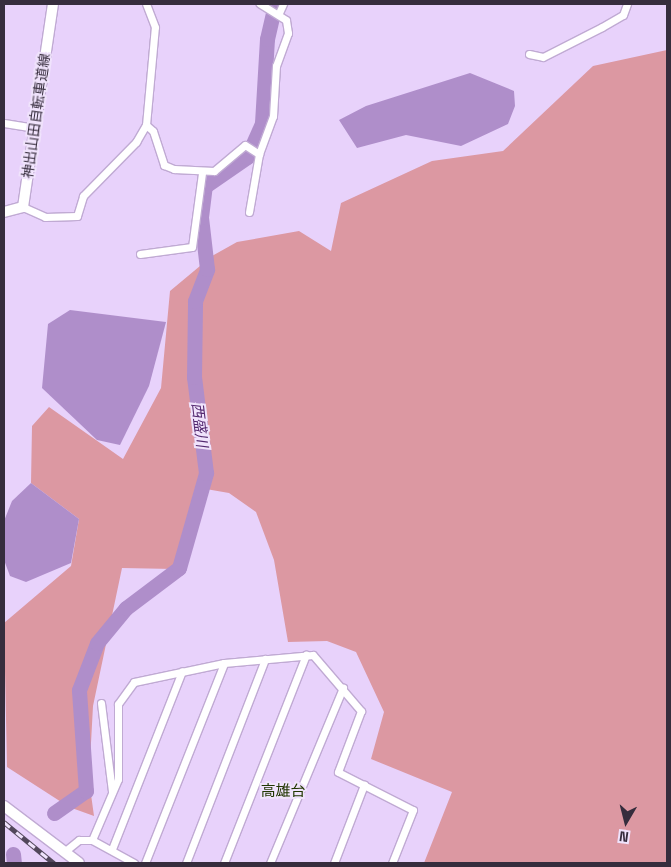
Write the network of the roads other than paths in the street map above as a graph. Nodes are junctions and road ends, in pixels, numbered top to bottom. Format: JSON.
{"nodes":[{"id":1,"x":52,"y":4,"type":"edge"},
{"id":2,"x":146,"y":4,"type":"edge"},
{"id":3,"x":263,"y":4,"type":"edge"},
{"id":4,"x":282,"y":4,"type":"edge"},
{"id":5,"x":627,"y":4,"type":"edge"},
{"id":6,"x":279,"y":13,"type":"junction"},
{"id":7,"x":529,"y":54,"type":"dead end"},
{"id":8,"x":4,"y":123,"type":"edge"},
{"id":9,"x":146,"y":125,"type":"junction"},
{"id":10,"x":34,"y":128,"type":"junction"},
{"id":11,"x":259,"y":154,"type":"junction"},
{"id":12,"x":202,"y":173,"type":"junction"},
{"id":13,"x":23,"y":207,"type":"junction"},
{"id":14,"x":4,"y":212,"type":"edge"},
{"id":15,"x":249,"y":212,"type":"dead end"},
{"id":16,"x":140,"y":254,"type":"dead end"},
{"id":17,"x":306,"y":655,"type":"junction"},
{"id":18,"x":265,"y":659,"type":"junction"},
{"id":19,"x":224,"y":663,"type":"junction"},
{"id":20,"x":182,"y":671,"type":"junction"},
{"id":21,"x":343,"y":688,"type":"junction"},
{"id":22,"x":101,"y":703,"type":"dead end"},
{"id":23,"x":364,"y":785,"type":"junction"},
{"id":24,"x":112,"y":791,"type":"junction"},
{"id":25,"x":4,"y":806,"type":"edge"},
{"id":26,"x":92,"y":840,"type":"junction"},
{"id":27,"x":112,"y":849,"type":"junction"},
{"id":28,"x":64,"y":852,"type":"junction"},
{"id":29,"x":79,"y":863,"type":"edge"},
{"id":30,"x":134,"y":863,"type":"edge"},
{"id":31,"x":145,"y":863,"type":"edge"},
{"id":32,"x":186,"y":863,"type":"edge"},
{"id":33,"x":224,"y":863,"type":"edge"},
{"id":34,"x":270,"y":863,"type":"edge"},
{"id":35,"x":334,"y":863,"type":"edge"},
{"id":36,"x":392,"y":863,"type":"edge"}],
"edges":[{"from":1,"to":10,"type":"main road","name":"神出山田自転車道線"},
{"from":2,"to":9,"type":"street"},
{"from":3,"to":6,"type":"street"},
{"from":4,"to":6,"type":"street"},
{"from":5,"to":7,"type":"street"},
{"from":6,"to":11,"type":"street"},
{"from":8,"to":10,"type":"street"},
{"from":9,"to":12,"type":"street"},
{"from":9,"to":13,"type":"street"},
{"from":10,"to":13,"type":"main road","name":"神出山田自転車道線"},
{"from":11,"to":12,"type":"street"},
{"from":11,"to":15,"type":"street"},
{"from":12,"to":16,"type":"street"},
{"from":13,"to":14,"type":"main road"},
{"from":17,"to":18,"type":"street"},
{"from":17,"to":21,"type":"street"},
{"from":17,"to":33,"type":"street"},
{"from":18,"to":19,"type":"street"},
{"from":18,"to":32,"type":"street"},
{"from":19,"to":20,"type":"street"},
{"from":19,"to":31,"type":"street"},
{"from":20,"to":24,"type":"street"},
{"from":20,"to":27,"type":"street"},
{"from":21,"to":23,"type":"street"},
{"from":21,"to":34,"type":"street"},
{"from":22,"to":24,"type":"street"},
{"from":23,"to":35,"type":"street"},
{"from":23,"to":36,"type":"street"},
{"from":24,"to":26,"type":"street"},
{"from":25,"to":28,"type":"main road"},
{"from":26,"to":27,"type":"street"},
{"from":26,"to":28,"type":"street"},
{"from":27,"to":30,"type":"street"},
{"from":28,"to":29,"type":"main road"}]}
